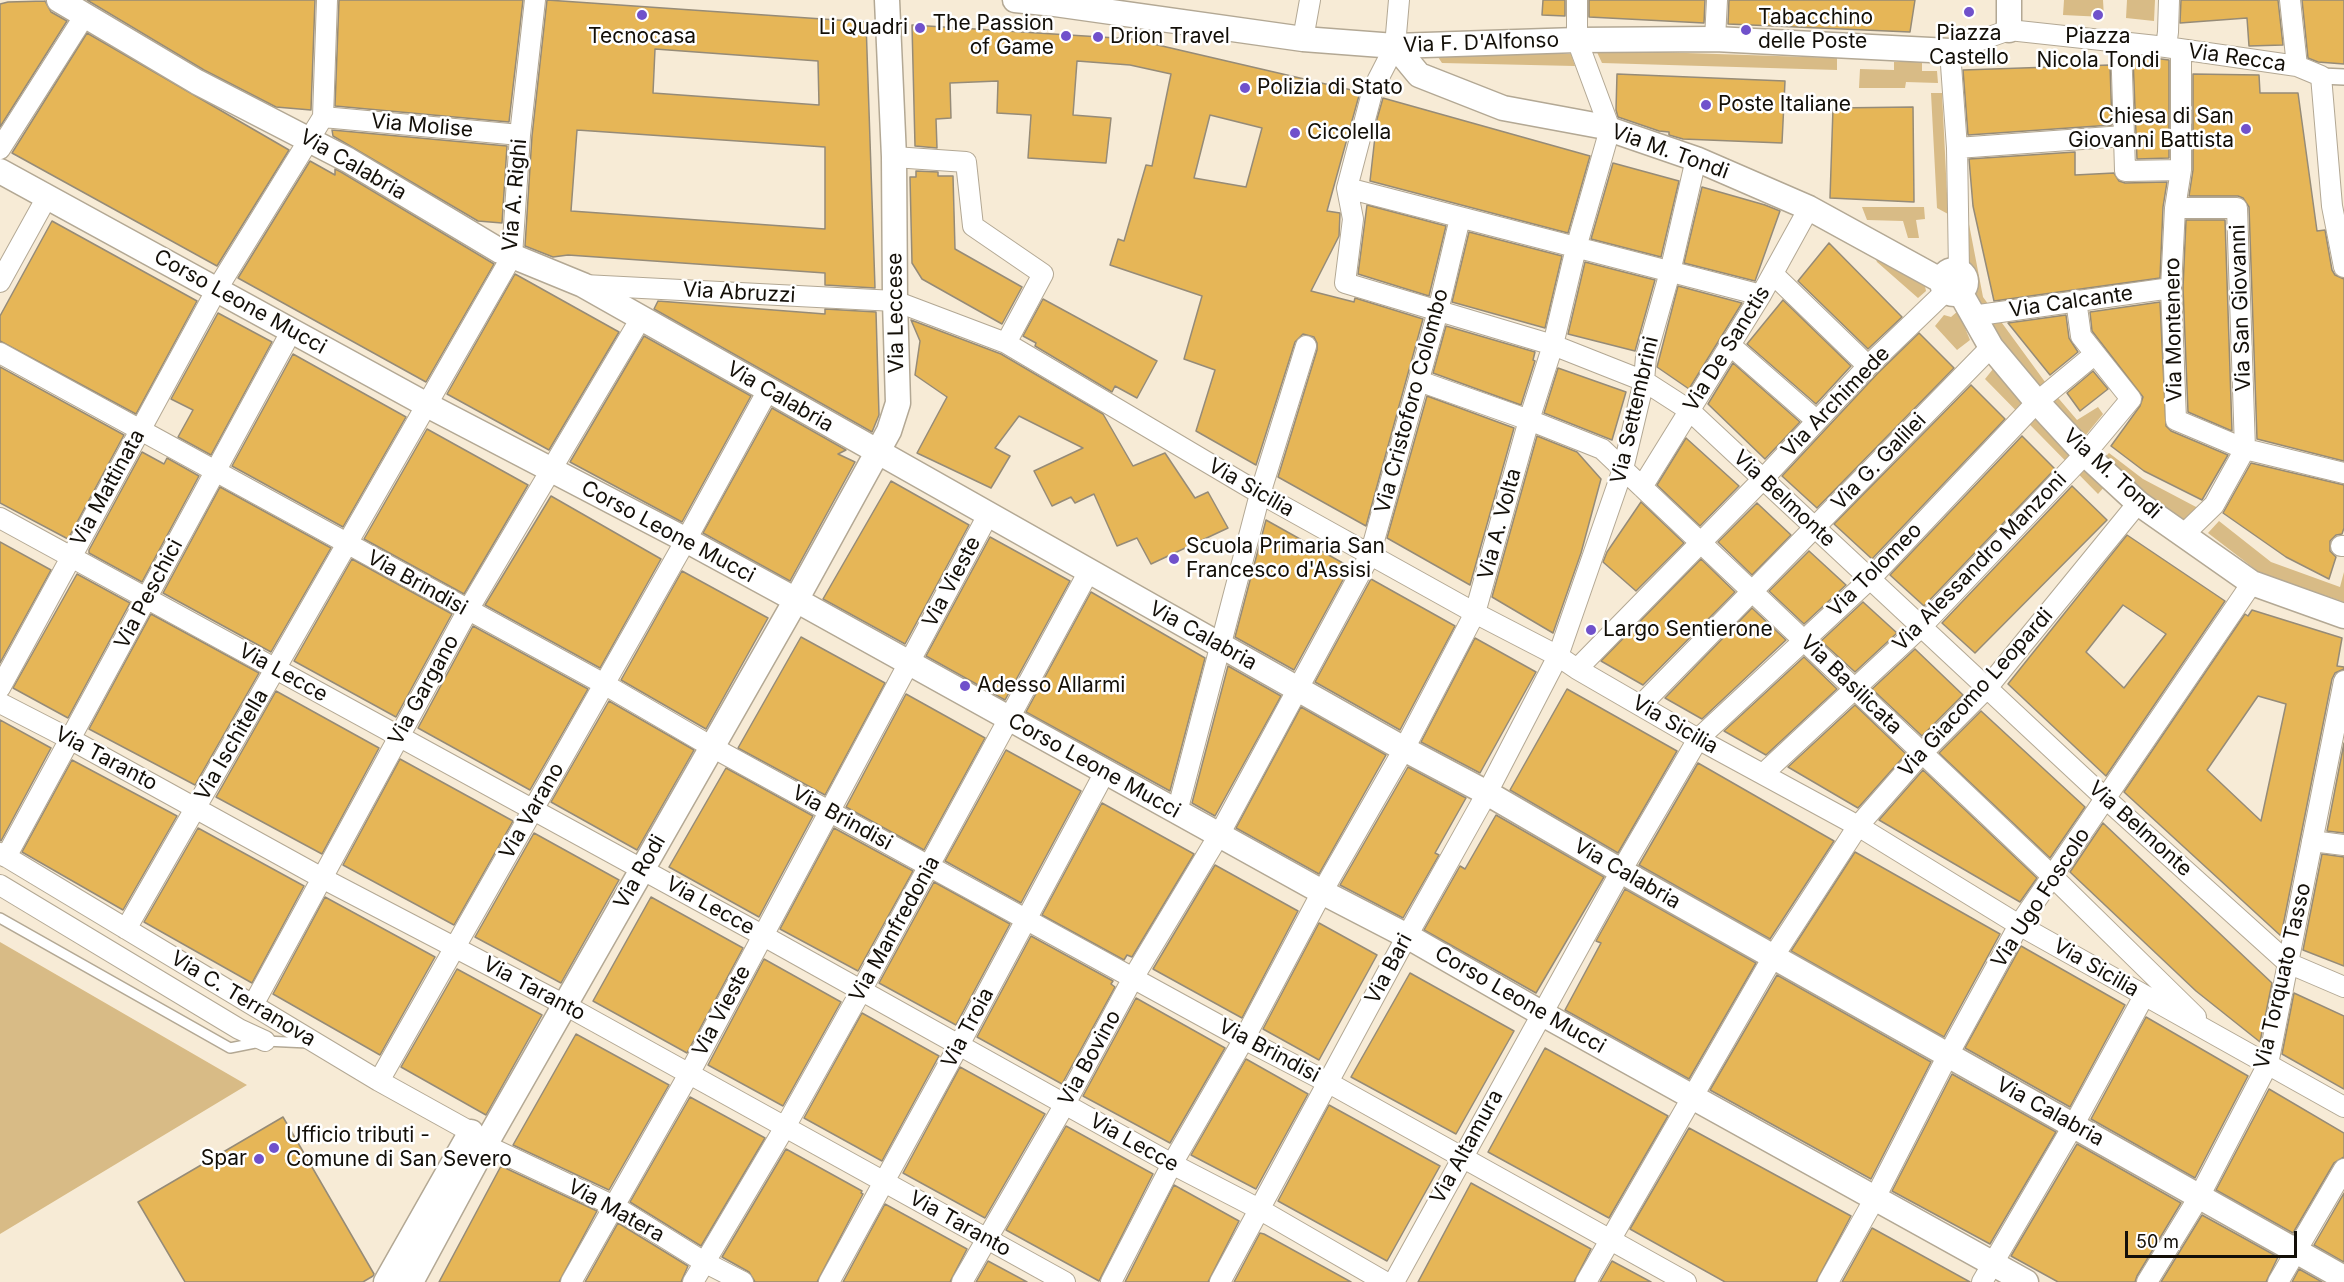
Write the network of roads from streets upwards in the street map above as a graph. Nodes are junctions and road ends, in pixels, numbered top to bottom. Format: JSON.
{"nodes":[{"id":1,"x":59,"y":0,"type":"edge"},
{"id":2,"x":327,"y":0,"type":"edge"},
{"id":3,"x":535,"y":0,"type":"edge"},
{"id":4,"x":887,"y":0,"type":"edge"},
{"id":5,"x":1015,"y":0,"type":"edge"},
{"id":6,"x":1310,"y":0,"type":"edge"},
{"id":7,"x":1399,"y":0,"type":"edge"},
{"id":8,"x":1577,"y":0,"type":"edge"},
{"id":9,"x":1717,"y":0,"type":"edge"},
{"id":10,"x":2009,"y":0,"type":"edge"},
{"id":11,"x":2169,"y":0,"type":"edge"},
{"id":12,"x":2290,"y":0,"type":"edge"},
{"id":13,"x":1055,"y":2,"type":"edge"},
{"id":14,"x":85,"y":15,"type":"junction"},
{"id":15,"x":2009,"y":30,"type":"junction"},
{"id":16,"x":1303,"y":39,"type":"junction"},
{"id":17,"x":1715,"y":39,"type":"junction"},
{"id":18,"x":1576,"y":40,"type":"junction"},
{"id":19,"x":2121,"y":43,"type":"junction"},
{"id":20,"x":1395,"y":45,"type":"junction"},
{"id":21,"x":2173,"y":49,"type":"junction"},
{"id":22,"x":1950,"y":51,"type":"junction"},
{"id":23,"x":2297,"y":66,"type":"junction"},
{"id":24,"x":2321,"y":76,"type":"junction"},
{"id":25,"x":2344,"y":77,"type":"edge"},
{"id":26,"x":323,"y":117,"type":"junction"},
{"id":27,"x":1610,"y":129,"type":"junction"},
{"id":28,"x":520,"y":135,"type":"junction"},
{"id":29,"x":2124,"y":136,"type":"junction"},
{"id":30,"x":311,"y":139,"type":"junction"},
{"id":31,"x":1957,"y":148,"type":"junction"},
{"id":32,"x":0,"y":149,"type":"edge"},
{"id":33,"x":894,"y":157,"type":"junction"},
{"id":34,"x":1696,"y":159,"type":"junction"},
{"id":35,"x":2181,"y":170,"type":"junction"},
{"id":36,"x":0,"y":171,"type":"edge"},
{"id":37,"x":1347,"y":188,"type":"junction"},
{"id":38,"x":47,"y":196,"type":"junction"},
{"id":39,"x":2338,"y":206,"type":"edge"},
{"id":40,"x":1809,"y":208,"type":"junction"},
{"id":41,"x":2175,"y":208,"type":"junction"},
{"id":42,"x":1460,"y":218,"type":"junction"},
{"id":43,"x":1576,"y":248,"type":"junction"},
{"id":44,"x":512,"y":256,"type":"junction"},
{"id":45,"x":2344,"y":267,"type":"edge"},
{"id":46,"x":1670,"y":272,"type":"junction"},
{"id":47,"x":1773,"y":274,"type":"junction"},
{"id":48,"x":0,"y":282,"type":"edge"},
{"id":49,"x":1952,"y":284,"type":"junction"},
{"id":50,"x":583,"y":285,"type":"junction"},
{"id":51,"x":2171,"y":288,"type":"junction"},
{"id":52,"x":217,"y":289,"type":"junction"},
{"id":53,"x":1761,"y":295,"type":"junction"},
{"id":54,"x":2076,"y":300,"type":"junction"},
{"id":55,"x":895,"y":301,"type":"junction"},
{"id":56,"x":1438,"y":311,"type":"junction"},
{"id":57,"x":1972,"y":316,"type":"junction"},
{"id":58,"x":640,"y":318,"type":"junction"},
{"id":59,"x":292,"y":330,"type":"junction"},
{"id":60,"x":1006,"y":343,"type":"junction"},
{"id":61,"x":1553,"y":345,"type":"junction"},
{"id":62,"x":1730,"y":345,"type":"junction"},
{"id":63,"x":1306,"y":346,"type":"dead end"},
{"id":64,"x":1991,"y":347,"type":"junction"},
{"id":65,"x":0,"y":353,"type":"edge"},
{"id":66,"x":2095,"y":354,"type":"junction"},
{"id":67,"x":1868,"y":366,"type":"junction"},
{"id":68,"x":1419,"y":381,"type":"junction"},
{"id":69,"x":1644,"y":381,"type":"junction"},
{"id":70,"x":768,"y":390,"type":"junction"},
{"id":71,"x":2037,"y":402,"type":"junction"},
{"id":72,"x":427,"y":405,"type":"junction"},
{"id":73,"x":1689,"y":410,"type":"junction"},
{"id":74,"x":1529,"y":420,"type":"junction"},
{"id":75,"x":1817,"y":421,"type":"junction"},
{"id":76,"x":140,"y":430,"type":"junction"},
{"id":77,"x":2246,"y":449,"type":"junction"},
{"id":78,"x":878,"y":453,"type":"junction"},
{"id":79,"x":2085,"y":454,"type":"junction"},
{"id":80,"x":1623,"y":469,"type":"junction"},
{"id":81,"x":551,"y":471,"type":"junction"},
{"id":82,"x":215,"y":472,"type":"junction"},
{"id":83,"x":2344,"y":473,"type":"edge"},
{"id":84,"x":1763,"y":479,"type":"junction"},
{"id":85,"x":1642,"y":487,"type":"junction"},
{"id":86,"x":1260,"y":494,"type":"junction"},
{"id":87,"x":2138,"y":504,"type":"junction"},
{"id":88,"x":988,"y":515,"type":"junction"},
{"id":89,"x":0,"y":518,"type":"edge"},
{"id":90,"x":1815,"y":527,"type":"junction"},
{"id":91,"x":2183,"y":535,"type":"junction"},
{"id":92,"x":686,"y":540,"type":"junction"},
{"id":93,"x":1700,"y":543,"type":"junction"},
{"id":94,"x":347,"y":544,"type":"junction"},
{"id":95,"x":1370,"y":555,"type":"junction"},
{"id":96,"x":71,"y":557,"type":"junction"},
{"id":97,"x":1089,"y":572,"type":"junction"},
{"id":98,"x":1870,"y":579,"type":"junction"},
{"id":99,"x":2252,"y":583,"type":"junction"},
{"id":100,"x":1752,"y":592,"type":"junction"},
{"id":101,"x":146,"y":598,"type":"junction"},
{"id":102,"x":796,"y":600,"type":"junction"},
{"id":103,"x":468,"y":610,"type":"junction"},
{"id":104,"x":1475,"y":613,"type":"junction"},
{"id":105,"x":2344,"y":616,"type":"edge"},
{"id":106,"x":1921,"y":627,"type":"junction"},
{"id":107,"x":1803,"y":640,"type":"junction"},
{"id":108,"x":1222,"y":646,"type":"junction"},
{"id":109,"x":1558,"y":657,"type":"junction"},
{"id":110,"x":908,"y":663,"type":"junction"},
{"id":111,"x":276,"y":668,"type":"junction"},
{"id":112,"x":1577,"y":669,"type":"junction"},
{"id":113,"x":2344,"y":681,"type":"edge"},
{"id":114,"x":604,"y":684,"type":"junction"},
{"id":115,"x":0,"y":688,"type":"edge"},
{"id":116,"x":1987,"y":688,"type":"junction"},
{"id":117,"x":1298,"y":689,"type":"junction"},
{"id":118,"x":1854,"y":689,"type":"junction"},
{"id":119,"x":0,"y":703,"type":"edge"},
{"id":120,"x":1641,"y":705,"type":"junction"},
{"id":121,"x":1009,"y":718,"type":"junction"},
{"id":122,"x":398,"y":737,"type":"junction"},
{"id":123,"x":70,"y":739,"type":"junction"},
{"id":124,"x":1698,"y":739,"type":"junction"},
{"id":125,"x":712,"y":747,"type":"junction"},
{"id":126,"x":1404,"y":749,"type":"junction"},
{"id":127,"x":2337,"y":749,"type":"edge"},
{"id":128,"x":1922,"y":753,"type":"junction"},
{"id":129,"x":1105,"y":771,"type":"junction"},
{"id":130,"x":1764,"y":773,"type":"junction"},
{"id":131,"x":1487,"y":793,"type":"junction"},
{"id":132,"x":2105,"y":798,"type":"junction"},
{"id":133,"x":196,"y":808,"type":"junction"},
{"id":134,"x":533,"y":810,"type":"junction"},
{"id":135,"x":830,"y":812,"type":"junction"},
{"id":136,"x":1177,"y":812,"type":"junction"},
{"id":137,"x":1858,"y":826,"type":"junction"},
{"id":138,"x":1219,"y":835,"type":"junction"},
{"id":139,"x":2312,"y":841,"type":"junction"},
{"id":140,"x":2344,"y":845,"type":"edge"},
{"id":141,"x":3,"y":855,"type":"edge"},
{"id":142,"x":929,"y":866,"type":"junction"},
{"id":143,"x":642,"y":869,"type":"junction"},
{"id":144,"x":1621,"y":871,"type":"junction"},
{"id":145,"x":2052,"y":876,"type":"junction"},
{"id":146,"x":322,"y":878,"type":"junction"},
{"id":147,"x":0,"y":885,"type":"edge"},
{"id":148,"x":1322,"y":892,"type":"junction"},
{"id":149,"x":1026,"y":920,"type":"junction"},
{"id":150,"x":2019,"y":925,"type":"junction"},
{"id":151,"x":126,"y":929,"type":"junction"},
{"id":152,"x":762,"y":935,"type":"junction"},
{"id":153,"x":1407,"y":936,"type":"junction"},
{"id":154,"x":455,"y":948,"type":"junction"},
{"id":155,"x":1773,"y":957,"type":"junction"},
{"id":156,"x":2288,"y":963,"type":"junction"},
{"id":157,"x":1133,"y":978,"type":"junction"},
{"id":158,"x":2344,"y":987,"type":"edge"},
{"id":159,"x":861,"y":991,"type":"junction"},
{"id":160,"x":2144,"y":996,"type":"junction"},
{"id":161,"x":253,"y":1005,"type":"junction"},
{"id":162,"x":565,"y":1005,"type":"junction"},
{"id":163,"x":1541,"y":1014,"type":"junction"},
{"id":164,"x":2213,"y":1034,"type":"junction"},
{"id":165,"x":1244,"y":1039,"type":"junction"},
{"id":166,"x":265,"y":1041,"type":"road end"},
{"id":167,"x":959,"y":1045,"type":"junction"},
{"id":168,"x":1948,"y":1055,"type":"junction"},
{"id":169,"x":2268,"y":1064,"type":"junction"},
{"id":170,"x":689,"y":1074,"type":"junction"},
{"id":171,"x":379,"y":1081,"type":"junction"},
{"id":172,"x":1329,"y":1083,"type":"junction"},
{"id":173,"x":1692,"y":1097,"type":"junction"},
{"id":174,"x":1065,"y":1104,"type":"junction"},
{"id":175,"x":2344,"y":1107,"type":"edge"},
{"id":176,"x":2073,"y":1126,"type":"junction"},
{"id":177,"x":785,"y":1127,"type":"junction"},
{"id":178,"x":478,"y":1138,"type":"junction"},
{"id":179,"x":1460,"y":1158,"type":"junction"},
{"id":180,"x":1172,"y":1164,"type":"junction"},
{"id":181,"x":2344,"y":1169,"type":"edge"},
{"id":182,"x":884,"y":1182,"type":"junction"},
{"id":183,"x":2199,"y":1197,"type":"junction"},
{"id":184,"x":1875,"y":1198,"type":"junction"},
{"id":185,"x":614,"y":1206,"type":"junction"},
{"id":186,"x":1259,"y":1209,"type":"junction"},
{"id":187,"x":987,"y":1239,"type":"junction"},
{"id":188,"x":1610,"y":1240,"type":"junction"},
{"id":189,"x":2296,"y":1251,"type":"junction"},
{"id":190,"x":704,"y":1262,"type":"junction"},
{"id":191,"x":1987,"y":1273,"type":"edge"},
{"id":192,"x":2344,"y":1278,"type":"edge"},
{"id":193,"x":386,"y":1282,"type":"edge"},
{"id":194,"x":411,"y":1282,"type":"edge"},
{"id":195,"x":571,"y":1282,"type":"edge"},
{"id":196,"x":693,"y":1282,"type":"edge"},
{"id":197,"x":743,"y":1282,"type":"edge"},
{"id":198,"x":829,"y":1282,"type":"edge"},
{"id":199,"x":962,"y":1282,"type":"edge"},
{"id":200,"x":1065,"y":1282,"type":"edge"},
{"id":201,"x":1112,"y":1282,"type":"edge"},
{"id":202,"x":1220,"y":1282,"type":"edge"},
{"id":203,"x":1385,"y":1282,"type":"edge"},
{"id":204,"x":1394,"y":1282,"type":"edge"},
{"id":205,"x":1586,"y":1282,"type":"edge"},
{"id":206,"x":1686,"y":1282,"type":"edge"},
{"id":207,"x":1828,"y":1282,"type":"edge"},
{"id":208,"x":2026,"y":1282,"type":"edge"},
{"id":209,"x":2147,"y":1282,"type":"edge"},
{"id":210,"x":2278,"y":1282,"type":"edge"}],
"edges":[{"from":1,"to":14,"type":"street","name":"Via Calabria"},
{"from":2,"to":26,"type":"street"},
{"from":3,"to":28,"type":"street","name":"Via A. Righi"},
{"from":4,"to":33,"type":"street","name":"Via Leccese"},
{"from":5,"to":13,"type":"street","name":"Via F. D'Alfonso"},
{"from":6,"to":16,"type":"street"},
{"from":7,"to":20,"type":"street"},
{"from":8,"to":18,"type":"street"},
{"from":9,"to":17,"type":"street"},
{"from":10,"to":15,"type":"street"},
{"from":11,"to":21,"type":"street"},
{"from":12,"to":23,"type":"street"},
{"from":13,"to":16,"type":"street","name":"Via F. D'Alfonso"},
{"from":14,"to":30,"type":"street","name":"Via Calabria"},
{"from":14,"to":32,"type":"street"},
{"from":15,"to":19,"type":"street","name":"Via Recca"},
{"from":15,"to":22,"type":"street"},
{"from":16,"to":20,"type":"street","name":"Via F. D'Alfonso"},
{"from":17,"to":18,"type":"street","name":"Via F. D'Alfonso"},
{"from":17,"to":22,"type":"street","name":"Via F. D'Alfonso"},
{"from":18,"to":20,"type":"street","name":"Via F. D'Alfonso"},
{"from":18,"to":27,"type":"street"},
{"from":19,"to":21,"type":"street","name":"Via Recca"},
{"from":19,"to":29,"type":"street"},
{"from":20,"to":27,"type":"street","name":"Via M. Tondi"},
{"from":20,"to":37,"type":"street","name":"Via Belmonte"},
{"from":21,"to":23,"type":"street","name":"Via Recca"},
{"from":21,"to":35,"type":"street"},
{"from":22,"to":31,"type":"street"},
{"from":23,"to":24,"type":"street","name":"Via Recca"},
{"from":24,"to":25,"type":"street"},
{"from":24,"to":39,"type":"street"},
{"from":26,"to":28,"type":"street","name":"Via Molise"},
{"from":26,"to":30,"type":"street","name":"Via Mattinata"},
{"from":27,"to":34,"type":"street","name":"Via M. Tondi"},
{"from":27,"to":43,"type":"street","name":"Via A. Volta"},
{"from":28,"to":44,"type":"street","name":"Via A. Righi"},
{"from":29,"to":31,"type":"street"},
{"from":29,"to":35,"type":"street"},
{"from":30,"to":44,"type":"street","name":"Via Calabria"},
{"from":30,"to":52,"type":"street","name":"Via Mattinata"},
{"from":31,"to":49,"type":"street"},
{"from":33,"to":55,"type":"street","name":"Via Leccese"},
{"from":33,"to":60,"type":"street"},
{"from":34,"to":40,"type":"street","name":"Via M. Tondi"},
{"from":34,"to":46,"type":"street","name":"Via Settembrini"},
{"from":35,"to":41,"type":"street"},
{"from":36,"to":38,"type":"street","name":"Corso Leone Mucci"},
{"from":37,"to":42,"type":"street"},
{"from":37,"to":56,"type":"street","name":"Via Belmonte"},
{"from":38,"to":48,"type":"street"},
{"from":38,"to":52,"type":"street","name":"Corso Leone Mucci"},
{"from":39,"to":45,"type":"street"},
{"from":40,"to":47,"type":"street","name":"Via De Sanctis"},
{"from":40,"to":49,"type":"street","name":"Via M. Tondi"},
{"from":41,"to":51,"type":"street","name":"Via Montenero"},
{"from":41,"to":77,"type":"street","name":"Via San Giovanni"},
{"from":42,"to":43,"type":"street"},
{"from":42,"to":56,"type":"street","name":"Via Cristoforo Colombo"},
{"from":43,"to":46,"type":"street"},
{"from":43,"to":61,"type":"street","name":"Via A. Volta"},
{"from":44,"to":50,"type":"street","name":"Via Calabria"},
{"from":44,"to":72,"type":"street","name":"Via A. Righi"},
{"from":46,"to":53,"type":"street"},
{"from":46,"to":69,"type":"street","name":"Via Settembrini"},
{"from":47,"to":53,"type":"street","name":"Via De Sanctis"},
{"from":47,"to":67,"type":"street"},
{"from":49,"to":57,"type":"street","name":"Via M. Tondi"},
{"from":49,"to":67,"type":"street","name":"Via Archimede"},
{"from":50,"to":55,"type":"street","name":"Via Abruzzi"},
{"from":50,"to":58,"type":"street","name":"Via Calabria"},
{"from":51,"to":54,"type":"street","name":"Via Calcante"},
{"from":51,"to":77,"type":"street","name":"Via Montenero"},
{"from":52,"to":59,"type":"street","name":"Corso Leone Mucci"},
{"from":52,"to":76,"type":"street","name":"Via Mattinata"},
{"from":53,"to":62,"type":"street","name":"Via De Sanctis"},
{"from":54,"to":57,"type":"street","name":"Via Calcante"},
{"from":54,"to":66,"type":"street","name":"Via Alessandro Manzoni"},
{"from":55,"to":60,"type":"street","name":"Via Sicilia"},
{"from":55,"to":78,"type":"street","name":"Via Leccese"},
{"from":56,"to":61,"type":"street","name":"Via Belmonte"},
{"from":56,"to":68,"type":"street","name":"Via Cristoforo Colombo"},
{"from":57,"to":64,"type":"street","name":"Via M. Tondi"},
{"from":58,"to":70,"type":"street","name":"Via Calabria"},
{"from":58,"to":81,"type":"street","name":"Via Gargano"},
{"from":59,"to":72,"type":"street","name":"Corso Leone Mucci"},
{"from":59,"to":82,"type":"street","name":"Via Peschici"},
{"from":60,"to":86,"type":"street","name":"Via Sicilia"},
{"from":61,"to":69,"type":"street","name":"Via Belmonte"},
{"from":61,"to":74,"type":"street","name":"Via A. Volta"},
{"from":62,"to":73,"type":"street","name":"Via De Sanctis"},
{"from":62,"to":75,"type":"street"},
{"from":63,"to":86,"type":"street"},
{"from":64,"to":71,"type":"street","name":"Via M. Tondi"},
{"from":64,"to":90,"type":"street","name":"Via G. Galilei"},
{"from":65,"to":76,"type":"street","name":"Via Brindisi"},
{"from":66,"to":71,"type":"street","name":"Via Tolomeo"},
{"from":66,"to":79,"type":"street","name":"Via Alessandro Manzoni"},
{"from":67,"to":75,"type":"street","name":"Via Archimede"},
{"from":68,"to":74,"type":"street","name":"Via Basilicata"},
{"from":68,"to":95,"type":"street","name":"Via Cristoforo Colombo"},
{"from":69,"to":73,"type":"street","name":"Via Belmonte"},
{"from":69,"to":80,"type":"street","name":"Via Settembrini"},
{"from":70,"to":78,"type":"street","name":"Via Calabria"},
{"from":70,"to":92,"type":"street","name":"Via Varano"},
{"from":71,"to":79,"type":"street","name":"Via M. Tondi"},
{"from":71,"to":98,"type":"street","name":"Via Tolomeo"},
{"from":72,"to":81,"type":"street","name":"Corso Leone Mucci"},
{"from":72,"to":94,"type":"street","name":"Via Ischitella"},
{"from":73,"to":84,"type":"street","name":"Via Belmonte"},
{"from":73,"to":85,"type":"street","name":"Via De Sanctis"},
{"from":74,"to":80,"type":"street","name":"Via Basilicata"},
{"from":74,"to":104,"type":"street","name":"Via A. Volta"},
{"from":75,"to":84,"type":"street","name":"Via Archimede"},
{"from":76,"to":82,"type":"street","name":"Via Brindisi"},
{"from":76,"to":96,"type":"street","name":"Via Mattinata"},
{"from":77,"to":83,"type":"street","name":"Via Montenero"},
{"from":77,"to":91,"type":"street"},
{"from":78,"to":88,"type":"street","name":"Via Calabria"},
{"from":78,"to":102,"type":"street","name":"Via Leccese"},
{"from":79,"to":87,"type":"street","name":"Via M. Tondi"},
{"from":79,"to":106,"type":"street","name":"Via Alessandro Manzoni"},
{"from":80,"to":85,"type":"street","name":"Via Basilicata"},
{"from":80,"to":109,"type":"street","name":"Via Settembrini"},
{"from":81,"to":92,"type":"street","name":"Corso Leone Mucci"},
{"from":81,"to":103,"type":"street","name":"Via Gargano"},
{"from":82,"to":94,"type":"street","name":"Via Brindisi"},
{"from":82,"to":101,"type":"street","name":"Via Peschici"},
{"from":84,"to":90,"type":"street","name":"Via Belmonte"},
{"from":84,"to":93,"type":"street","name":"Via Archimede"},
{"from":85,"to":93,"type":"street","name":"Via Basilicata"},
{"from":86,"to":95,"type":"street","name":"Via Sicilia"},
{"from":86,"to":108,"type":"street"},
{"from":87,"to":91,"type":"street","name":"Via M. Tondi"},
{"from":87,"to":116,"type":"street","name":"Via Giacomo Leopardi"},
{"from":88,"to":97,"type":"street","name":"Via Calabria"},
{"from":88,"to":110,"type":"street","name":"Via Vieste"},
{"from":89,"to":96,"type":"street","name":"Via Lecce"},
{"from":90,"to":98,"type":"street","name":"Via Belmonte"},
{"from":90,"to":100,"type":"street","name":"Via G. Galilei"},
{"from":91,"to":99,"type":"street","name":"Via M. Tondi"},
{"from":92,"to":102,"type":"street","name":"Corso Leone Mucci"},
{"from":92,"to":114,"type":"street","name":"Via Varano"},
{"from":93,"to":100,"type":"street","name":"Via Basilicata"},
{"from":93,"to":112,"type":"street","name":"Via Archimede"},
{"from":94,"to":103,"type":"street","name":"Via Brindisi"},
{"from":94,"to":111,"type":"street","name":"Via Ischitella"},
{"from":95,"to":104,"type":"street","name":"Via Sicilia"},
{"from":95,"to":117,"type":"street","name":"Via Cristoforo Colombo"},
{"from":96,"to":101,"type":"street","name":"Via Lecce"},
{"from":96,"to":115,"type":"street","name":"Via Mattinata"},
{"from":97,"to":108,"type":"street","name":"Via Calabria"},
{"from":97,"to":121,"type":"street","name":"Via Manfredonia"},
{"from":98,"to":106,"type":"street","name":"Via Belmonte"},
{"from":98,"to":107,"type":"street","name":"Via Tolomeo"},
{"from":99,"to":105,"type":"street","name":"Via M. Tondi"},
{"from":99,"to":132,"type":"street","name":"Via Ugo Foscolo"},
{"from":100,"to":107,"type":"street","name":"Via Basilicata"},
{"from":100,"to":120,"type":"street","name":"Via G. Galilei"},
{"from":101,"to":111,"type":"street","name":"Via Lecce"},
{"from":101,"to":123,"type":"street","name":"Via Peschici"},
{"from":102,"to":110,"type":"street","name":"Corso Leone Mucci"},
{"from":102,"to":125,"type":"street","name":"Via Rodi"},
{"from":103,"to":114,"type":"street","name":"Via Brindisi"},
{"from":103,"to":122,"type":"street","name":"Via Gargano"},
{"from":104,"to":109,"type":"street","name":"Via Sicilia"},
{"from":104,"to":126,"type":"street","name":"Via A. Volta"},
{"from":106,"to":116,"type":"street","name":"Via Belmonte"},
{"from":106,"to":118,"type":"street","name":"Via Alessandro Manzoni"},
{"from":107,"to":118,"type":"street","name":"Via Basilicata"},
{"from":107,"to":124,"type":"street","name":"Via Tolomeo"},
{"from":108,"to":117,"type":"street","name":"Via Calabria"},
{"from":108,"to":136,"type":"street"},
{"from":109,"to":112,"type":"street","name":"Via Sicilia"},
{"from":109,"to":131,"type":"street","name":"Via Bari"},
{"from":110,"to":121,"type":"street","name":"Corso Leone Mucci"},
{"from":110,"to":135,"type":"street","name":"Via Vieste"},
{"from":111,"to":122,"type":"street","name":"Via Lecce"},
{"from":111,"to":133,"type":"street","name":"Via Ischitella"},
{"from":112,"to":120,"type":"street","name":"Via Sicilia"},
{"from":113,"to":127,"type":"street","name":"Via Torquato Tasso"},
{"from":114,"to":125,"type":"street","name":"Via Brindisi"},
{"from":114,"to":134,"type":"street","name":"Via Varano"},
{"from":116,"to":128,"type":"street","name":"Via Giacomo Leopardi"},
{"from":116,"to":132,"type":"street","name":"Via Belmonte"},
{"from":117,"to":126,"type":"street","name":"Via Calabria"},
{"from":117,"to":138,"type":"street","name":"Via Cristoforo Colombo"},
{"from":118,"to":128,"type":"street","name":"Via Basilicata"},
{"from":118,"to":130,"type":"street","name":"Via Alessandro Manzoni"},
{"from":119,"to":123,"type":"street","name":"Via Taranto"},
{"from":120,"to":124,"type":"street","name":"Via Sicilia"},
{"from":121,"to":129,"type":"street","name":"Corso Leone Mucci"},
{"from":121,"to":142,"type":"street","name":"Via Manfredonia"},
{"from":122,"to":134,"type":"street","name":"Via Lecce"},
{"from":122,"to":146,"type":"street","name":"Via Gargano"},
{"from":123,"to":133,"type":"street","name":"Via Taranto"},
{"from":123,"to":141,"type":"street","name":"Via Peschici"},
{"from":124,"to":130,"type":"street","name":"Via Sicilia"},
{"from":124,"to":144,"type":"street","name":"Via Tolomeo"},
{"from":125,"to":135,"type":"street","name":"Via Brindisi"},
{"from":125,"to":143,"type":"street","name":"Via Rodi"},
{"from":126,"to":131,"type":"street","name":"Via Calabria"},
{"from":126,"to":148,"type":"street","name":"Via A. Volta"},
{"from":127,"to":139,"type":"street","name":"Via Torquato Tasso"},
{"from":128,"to":137,"type":"street","name":"Via Giacomo Leopardi"},
{"from":128,"to":145,"type":"street","name":"Via Basilicata"},
{"from":129,"to":136,"type":"street","name":"Corso Leone Mucci"},
{"from":129,"to":149,"type":"street","name":"Via Troia"},
{"from":130,"to":137,"type":"street","name":"Via Sicilia"},
{"from":131,"to":144,"type":"street","name":"Via Calabria"},
{"from":131,"to":153,"type":"street","name":"Via Bari"},
{"from":132,"to":145,"type":"street","name":"Via Ugo Foscolo"},
{"from":132,"to":156,"type":"street","name":"Via Belmonte"},
{"from":133,"to":146,"type":"street","name":"Via Taranto"},
{"from":133,"to":151,"type":"street","name":"Via Ischitella"},
{"from":134,"to":143,"type":"street","name":"Via Lecce"},
{"from":134,"to":154,"type":"street","name":"Via Varano"},
{"from":135,"to":142,"type":"street","name":"Via Brindisi"},
{"from":135,"to":152,"type":"street","name":"Via Vieste"},
{"from":136,"to":138,"type":"street","name":"Corso Leone Mucci"},
{"from":137,"to":150,"type":"street","name":"Via Sicilia"},
{"from":137,"to":155,"type":"street","name":"Via Giacomo Leopardi"},
{"from":138,"to":148,"type":"street","name":"Corso Leone Mucci"},
{"from":138,"to":157,"type":"street","name":"Via Bovino"},
{"from":139,"to":140,"type":"street"},
{"from":139,"to":156,"type":"street","name":"Via Torquato Tasso"},
{"from":141,"to":151,"type":"street","name":"Via C. Terranova"},
{"from":142,"to":149,"type":"street","name":"Via Brindisi"},
{"from":142,"to":159,"type":"street","name":"Via Manfredonia"},
{"from":143,"to":152,"type":"street","name":"Via Lecce"},
{"from":143,"to":162,"type":"street","name":"Via Rodi"},
{"from":144,"to":155,"type":"street","name":"Via Calabria"},
{"from":144,"to":163,"type":"street","name":"Via Tolomeo"},
{"from":145,"to":150,"type":"street","name":"Via Ugo Foscolo"},
{"from":145,"to":164,"type":"street","name":"Via Basilicata"},
{"from":146,"to":154,"type":"street","name":"Via Taranto"},
{"from":146,"to":161,"type":"street","name":"Via Gargano"},
{"from":147,"to":166,"type":"street"},
{"from":148,"to":153,"type":"street","name":"Corso Leone Mucci"},
{"from":148,"to":165,"type":"street","name":"Via A. Volta"},
{"from":149,"to":157,"type":"street","name":"Via Brindisi"},
{"from":149,"to":167,"type":"street","name":"Via Troia"},
{"from":150,"to":160,"type":"street","name":"Via Sicilia"},
{"from":150,"to":168,"type":"street","name":"Via Ugo Foscolo"},
{"from":151,"to":161,"type":"street","name":"Via C. Terranova"},
{"from":152,"to":159,"type":"street","name":"Via Lecce"},
{"from":152,"to":170,"type":"street","name":"Via Vieste"},
{"from":153,"to":163,"type":"street","name":"Corso Leone Mucci"},
{"from":153,"to":172,"type":"street","name":"Via Bari"},
{"from":154,"to":162,"type":"street","name":"Via Taranto"},
{"from":154,"to":171,"type":"street","name":"Via Varano"},
{"from":155,"to":168,"type":"street","name":"Via Calabria"},
{"from":155,"to":173,"type":"street","name":"Via Giacomo Leopardi"},
{"from":156,"to":158,"type":"street","name":"Via Belmonte"},
{"from":156,"to":169,"type":"street","name":"Via Torquato Tasso"},
{"from":157,"to":165,"type":"street","name":"Via Brindisi"},
{"from":157,"to":174,"type":"street","name":"Via Bovino"},
{"from":159,"to":167,"type":"street","name":"Via Lecce"},
{"from":159,"to":177,"type":"street","name":"Via Manfredonia"},
{"from":160,"to":164,"type":"street","name":"Via Sicilia"},
{"from":160,"to":176,"type":"street"},
{"from":161,"to":171,"type":"street","name":"Via C. Terranova"},
{"from":162,"to":170,"type":"street","name":"Via Taranto"},
{"from":162,"to":178,"type":"street","name":"Via Rodi"},
{"from":163,"to":173,"type":"street","name":"Corso Leone Mucci"},
{"from":163,"to":179,"type":"street","name":"Via Altamura"},
{"from":164,"to":169,"type":"street","name":"Via Sicilia"},
{"from":165,"to":172,"type":"street","name":"Via Brindisi"},
{"from":165,"to":180,"type":"street","name":"Via A. Volta"},
{"from":167,"to":174,"type":"street","name":"Via Lecce"},
{"from":167,"to":182,"type":"street","name":"Via Troia"},
{"from":168,"to":176,"type":"street","name":"Via Calabria"},
{"from":168,"to":184,"type":"street","name":"Via Ugo Foscolo"},
{"from":169,"to":175,"type":"street","name":"Via Sicilia"},
{"from":169,"to":183,"type":"street","name":"Via Torquato Tasso"},
{"from":170,"to":177,"type":"street","name":"Via Taranto"},
{"from":170,"to":185,"type":"street","name":"Via Vieste"},
{"from":171,"to":178,"type":"street","name":"Via C. Terranova"},
{"from":172,"to":179,"type":"street","name":"Via Brindisi"},
{"from":172,"to":186,"type":"street","name":"Via Bari"},
{"from":173,"to":184,"type":"street","name":"Corso Leone Mucci"},
{"from":173,"to":188,"type":"street","name":"Via Giacomo Leopardi"},
{"from":174,"to":180,"type":"street","name":"Via Lecce"},
{"from":174,"to":187,"type":"street","name":"Via Bovino"},
{"from":176,"to":183,"type":"street","name":"Via Calabria"},
{"from":176,"to":191,"type":"street"},
{"from":177,"to":182,"type":"street","name":"Via Taranto"},
{"from":177,"to":190,"type":"street","name":"Via Manfredonia"},
{"from":178,"to":185,"type":"street","name":"Via Matera"},
{"from":178,"to":193,"type":"street"},
{"from":178,"to":194,"type":"street"},
{"from":179,"to":188,"type":"street","name":"Via Brindisi"},
{"from":179,"to":204,"type":"street","name":"Via Altamura"},
{"from":180,"to":186,"type":"street","name":"Via Lecce"},
{"from":180,"to":201,"type":"street","name":"Via A. Volta"},
{"from":181,"to":189,"type":"street"},
{"from":182,"to":187,"type":"street","name":"Via Taranto"},
{"from":182,"to":198,"type":"street","name":"Via Troia"},
{"from":183,"to":189,"type":"street","name":"Via Calabria"},
{"from":183,"to":209,"type":"street","name":"Via Torquato Tasso"},
{"from":184,"to":191,"type":"street","name":"Corso Leone Mucci"},
{"from":184,"to":207,"type":"street","name":"Via Ugo Foscolo"},
{"from":185,"to":190,"type":"street","name":"Via Matera"},
{"from":185,"to":195,"type":"street","name":"Via Vieste"},
{"from":186,"to":202,"type":"street","name":"Via Bari"},
{"from":186,"to":203,"type":"street","name":"Via Lecce"},
{"from":187,"to":199,"type":"street","name":"Via Bovino"},
{"from":187,"to":200,"type":"street","name":"Via Taranto"},
{"from":188,"to":205,"type":"street","name":"Via Giacomo Leopardi"},
{"from":188,"to":206,"type":"street","name":"Via Brindisi"},
{"from":189,"to":192,"type":"street","name":"Via Calabria"},
{"from":189,"to":210,"type":"street"},
{"from":190,"to":196,"type":"street","name":"Via Manfredonia"},
{"from":190,"to":197,"type":"street","name":"Via Matera"},
{"from":191,"to":208,"type":"street","name":"Corso Leone Mucci"}]}
